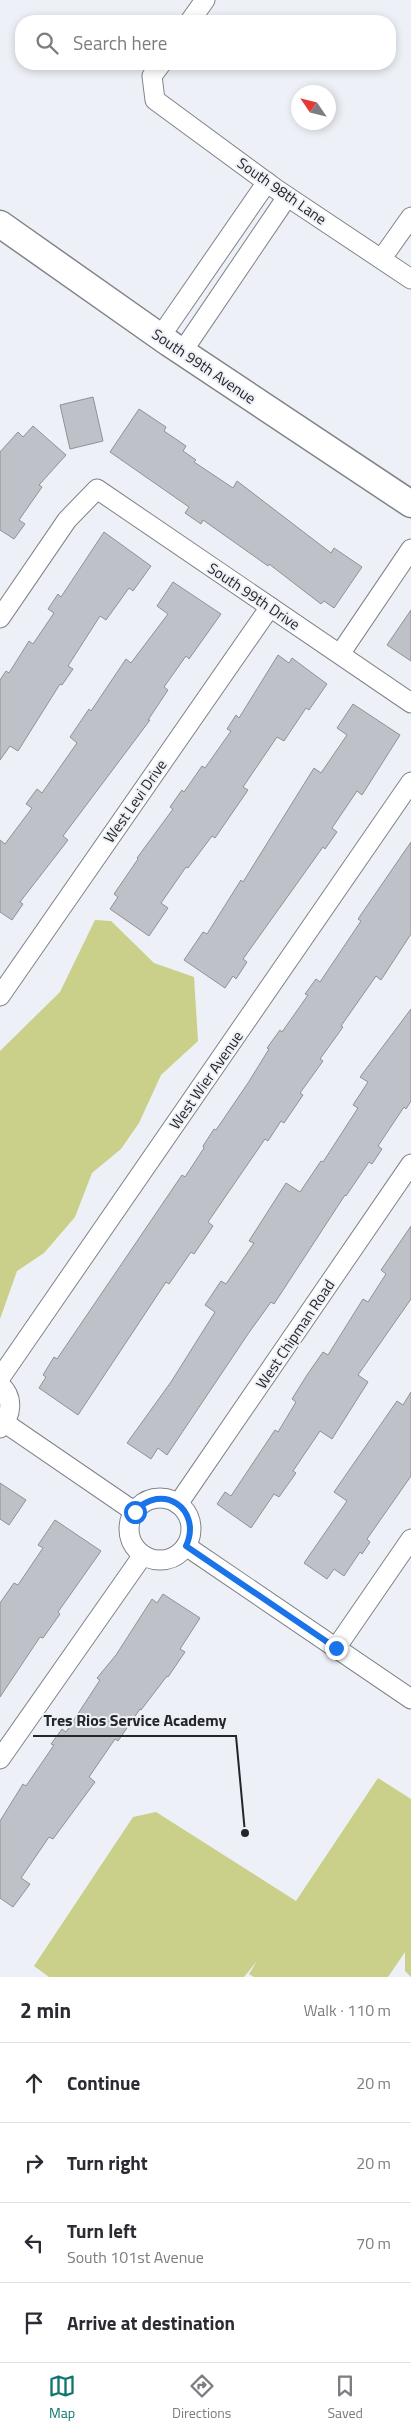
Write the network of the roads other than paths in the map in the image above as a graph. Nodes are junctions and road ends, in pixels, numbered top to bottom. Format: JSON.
{"nodes":[{"id":1,"x":205,"y":0,"type":"edge"},
{"id":2,"x":194,"y":15,"type":"edge"},
{"id":3,"x":156,"y":70,"type":"edge"},
{"id":4,"x":266,"y":182,"type":"junction"},
{"id":5,"x":287,"y":197,"type":"junction"},
{"id":6,"x":411,"y":217,"type":"edge"},
{"id":7,"x":0,"y":224,"type":"edge"},
{"id":8,"x":382,"y":258,"type":"junction"},
{"id":9,"x":411,"y":279,"type":"edge"},
{"id":10,"x":160,"y":337,"type":"junction"},
{"id":11,"x":182,"y":352,"type":"junction"},
{"id":12,"x":411,"y":504,"type":"edge"},
{"id":13,"x":411,"y":549,"type":"edge"},
{"id":14,"x":270,"y":607,"type":"junction"},
{"id":15,"x":0,"y":618,"type":"edge"},
{"id":16,"x":340,"y":654,"type":"junction"},
{"id":17,"x":411,"y":703,"type":"edge"},
{"id":18,"x":411,"y":782,"type":"edge"},
{"id":19,"x":0,"y":996,"type":"edge"},
{"id":20,"x":411,"y":1164,"type":"edge"},
{"id":21,"x":0,"y":1378,"type":"edge"},
{"id":22,"x":0,"y":1385,"type":"edge"},
{"id":23,"x":2,"y":1426,"type":"edge"},
{"id":24,"x":178,"y":1504,"type":"junction"},
{"id":25,"x":135,"y":1512,"type":"junction"},
{"id":26,"x":411,"y":1539,"type":"edge"},
{"id":27,"x":186,"y":1546,"type":"junction"},
{"id":28,"x":143,"y":1555,"type":"junction"},
{"id":29,"x":336,"y":1648,"type":"junction"},
{"id":30,"x":411,"y":1700,"type":"edge"},
{"id":31,"x":0,"y":1759,"type":"edge"}],
"edges":[{"from":1,"to":2,"type":"street"},
{"from":3,"to":4,"type":"street","name":"South 98th Lane"},
{"from":4,"to":5,"type":"street","name":"South 98th Lane"},
{"from":4,"to":10,"type":"street"},
{"from":5,"to":8,"type":"street","name":"South 98th Lane"},
{"from":5,"to":11,"type":"street"},
{"from":6,"to":8,"type":"street"},
{"from":7,"to":10,"type":"main road","name":"South 99th Avenue"},
{"from":8,"to":9,"type":"street","name":"South 98th Lane"},
{"from":10,"to":11,"type":"main road","name":"South 99th Avenue"},
{"from":11,"to":12,"type":"main road","name":"South 99th Avenue"},
{"from":13,"to":16,"type":"street"},
{"from":14,"to":15,"type":"street","name":"South 99th Drive"},
{"from":14,"to":16,"type":"street","name":"South 99th Drive"},
{"from":14,"to":19,"type":"street","name":"West Levi Drive"},
{"from":16,"to":17,"type":"street","name":"South 99th Drive"},
{"from":18,"to":21,"type":"street","name":"West Wier Avenue"},
{"from":20,"to":24,"type":"street","name":"West Chipman Road"},
{"from":22,"to":23,"type":"street"},
{"from":23,"to":25,"type":"street"},
{"from":24,"to":25,"type":"street"},
{"from":24,"to":27,"type":"street"},
{"from":25,"to":28,"type":"street"},
{"from":26,"to":29,"type":"street"},
{"from":27,"to":28,"type":"street"},
{"from":27,"to":29,"type":"street"},
{"from":28,"to":31,"type":"street"},
{"from":29,"to":30,"type":"street"}]}
